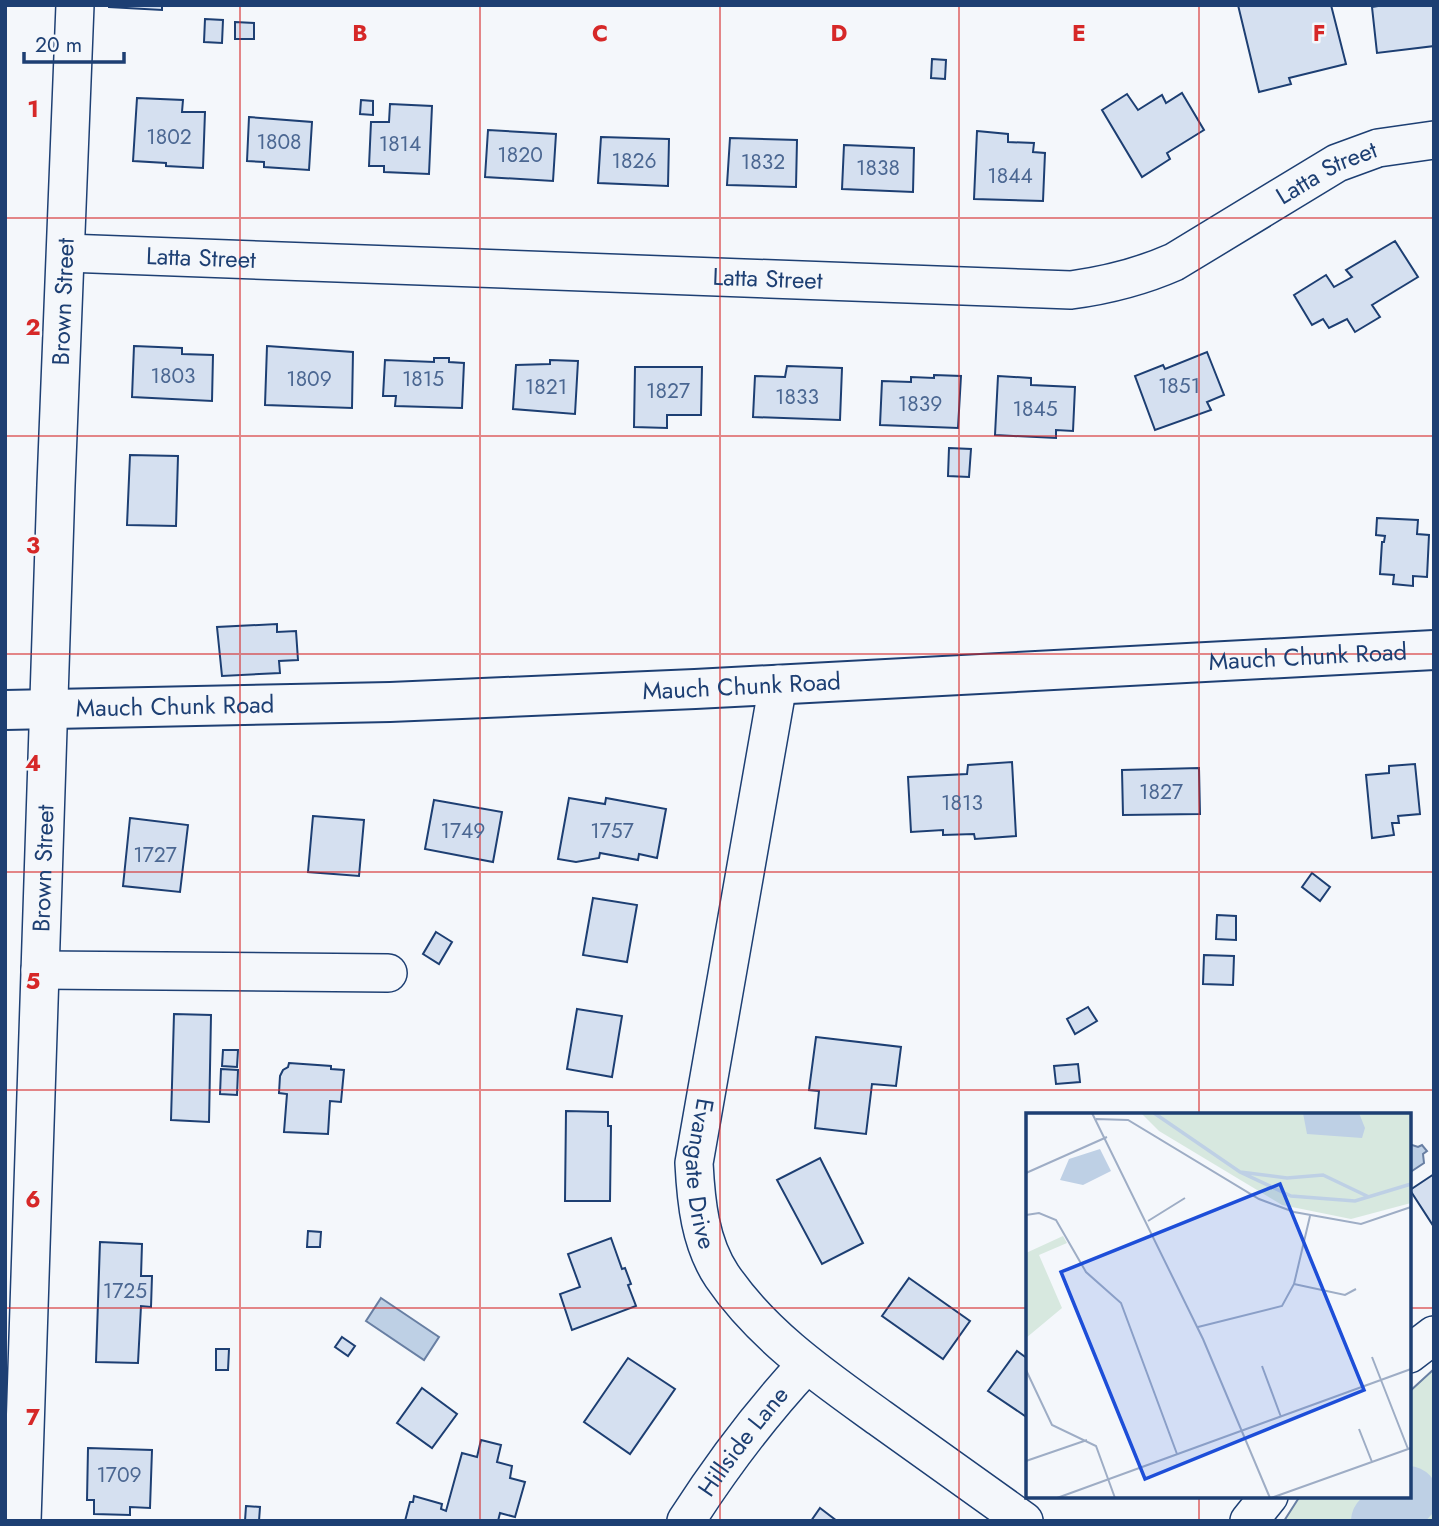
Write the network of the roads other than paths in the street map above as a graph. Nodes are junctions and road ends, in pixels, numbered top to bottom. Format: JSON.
{"nodes":[{"id":1,"x":75,"y":5,"type":"edge"},
{"id":2,"x":1434,"y":140,"type":"edge"},
{"id":3,"x":66,"y":253,"type":"junction"},
{"id":4,"x":1434,"y":650,"type":"edge"},
{"id":5,"x":778,"y":684,"type":"junction"},
{"id":6,"x":5,"y":710,"type":"edge"},
{"id":7,"x":48,"y":711,"type":"junction"},
{"id":8,"x":40,"y":970,"type":"junction"},
{"id":9,"x":388,"y":973,"type":"dead end"},
{"id":10,"x":1434,"y":1335,"type":"edge"},
{"id":11,"x":1411,"y":1352,"type":"edge"},
{"id":12,"x":806,"y":1365,"type":"junction"},
{"id":13,"x":1267,"y":1498,"type":"edge"},
{"id":14,"x":22,"y":1521,"type":"edge"},
{"id":15,"x":686,"y":1521,"type":"edge"},
{"id":16,"x":1024,"y":1521,"type":"edge"},
{"id":17,"x":1249,"y":1521,"type":"edge"}],
"edges":[{"from":1,"to":3,"type":"street","name":"Brown Street"},
{"from":2,"to":3,"type":"street","name":"Latta Street"},
{"from":3,"to":7,"type":"street","name":"Brown Street"},
{"from":4,"to":5,"type":"main road","name":"Mauch Chunk Road"},
{"from":5,"to":7,"type":"main road","name":"Mauch Chunk Road"},
{"from":5,"to":12,"type":"street","name":"Evangate Drive"},
{"from":6,"to":7,"type":"main road","name":"Mauch Chunk Road"},
{"from":7,"to":8,"type":"street","name":"Brown Street"},
{"from":8,"to":9,"type":"street"},
{"from":8,"to":14,"type":"street","name":"Brown Street"},
{"from":10,"to":11,"type":"street"},
{"from":12,"to":15,"type":"street","name":"Hillside Lane"},
{"from":12,"to":16,"type":"street","name":"Evangate Drive"},
{"from":13,"to":17,"type":"street"}]}
